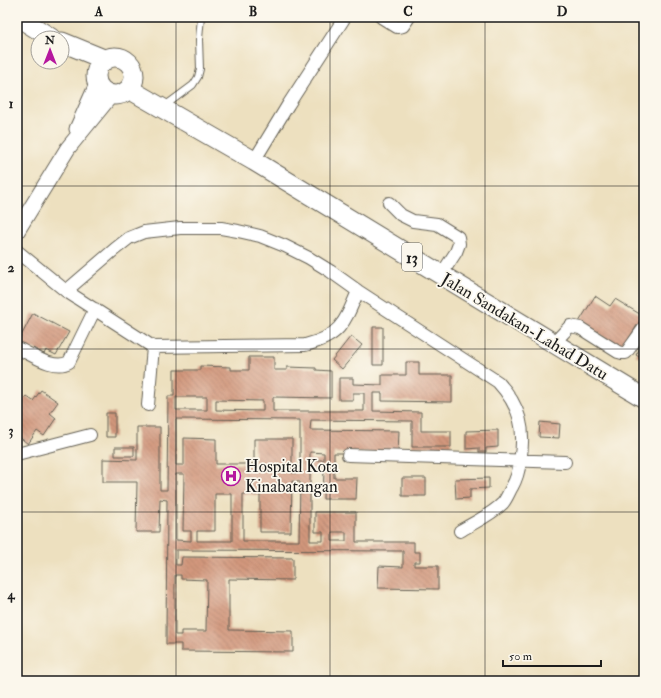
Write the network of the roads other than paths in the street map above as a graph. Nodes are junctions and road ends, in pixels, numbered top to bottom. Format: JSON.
{"nodes":[{"id":1,"x":18,"y":17,"type":"edge"},
{"id":2,"x":202,"y":17,"type":"edge"},
{"id":3,"x":345,"y":17,"type":"edge"},
{"id":4,"x":381,"y":17,"type":"edge"},
{"id":5,"x":409,"y":17,"type":"edge"},
{"id":6,"x":39,"y":30,"type":"edge"},
{"id":7,"x":70,"y":51,"type":"edge"},
{"id":8,"x":100,"y":72,"type":"junction"},
{"id":9,"x":125,"y":86,"type":"junction"},
{"id":10,"x":173,"y":111,"type":"junction"},
{"id":11,"x":68,"y":148,"type":"junction"},
{"id":12,"x":254,"y":161,"type":"junction"},
{"id":13,"x":389,"y":203,"type":"dead end"},
{"id":14,"x":17,"y":230,"type":"edge"},
{"id":15,"x":17,"y":251,"type":"edge"},
{"id":16,"x":441,"y":275,"type":"junction"},
{"id":17,"x":66,"y":291,"type":"junction"},
{"id":18,"x":358,"y":291,"type":"junction"},
{"id":19,"x":94,"y":310,"type":"junction"},
{"id":20,"x":644,"y":328,"type":"edge"},
{"id":21,"x":554,"y":343,"type":"junction"},
{"id":22,"x":153,"y":347,"type":"junction"},
{"id":23,"x":17,"y":348,"type":"edge"},
{"id":24,"x":644,"y":398,"type":"edge"},
{"id":25,"x":148,"y":405,"type":"dead end"},
{"id":26,"x":90,"y":435,"type":"dead end"},
{"id":27,"x":17,"y":454,"type":"edge"},
{"id":28,"x":348,"y":456,"type":"dead end"},
{"id":29,"x":520,"y":462,"type":"junction"},
{"id":30,"x":565,"y":462,"type":"dead end"},
{"id":31,"x":460,"y":531,"type":"dead end"}],
"edges":[{"from":1,"to":6,"type":"highway","number":"13"},
{"from":2,"to":10,"type":"lane"},
{"from":3,"to":12,"type":"street"},
{"from":4,"to":5,"type":"street"},
{"from":7,"to":8,"type":"highway","number":"13"},
{"from":8,"to":9,"type":"highway","number":"13"},
{"from":8,"to":9,"type":"highway","number":"13"},
{"from":8,"to":11,"type":"street"},
{"from":9,"to":10,"type":"highway","number":"13"},
{"from":9,"to":11,"type":"street"},
{"from":10,"to":12,"type":"highway","name":"Jalan Sandakan-Lahad Datu","number":"13"},
{"from":11,"to":14,"type":"street"},
{"from":12,"to":16,"type":"highway","name":"Jalan Sandakan-Lahad Datu","number":"13"},
{"from":13,"to":16,"type":"street"},
{"from":15,"to":17,"type":"street"},
{"from":16,"to":21,"type":"highway","name":"Jalan Sandakan-Lahad Datu","number":"13"},
{"from":17,"to":18,"type":"street"},
{"from":17,"to":19,"type":"street"},
{"from":18,"to":22,"type":"street"},
{"from":18,"to":29,"type":"street"},
{"from":19,"to":22,"type":"street"},
{"from":19,"to":23,"type":"street"},
{"from":20,"to":21,"type":"street"},
{"from":21,"to":24,"type":"highway","name":"Jalan Sandakan-Lahad Datu","number":"13"},
{"from":22,"to":25,"type":"street"},
{"from":26,"to":27,"type":"street"},
{"from":28,"to":29,"type":"street"},
{"from":29,"to":30,"type":"street"},
{"from":29,"to":31,"type":"street"}]}
